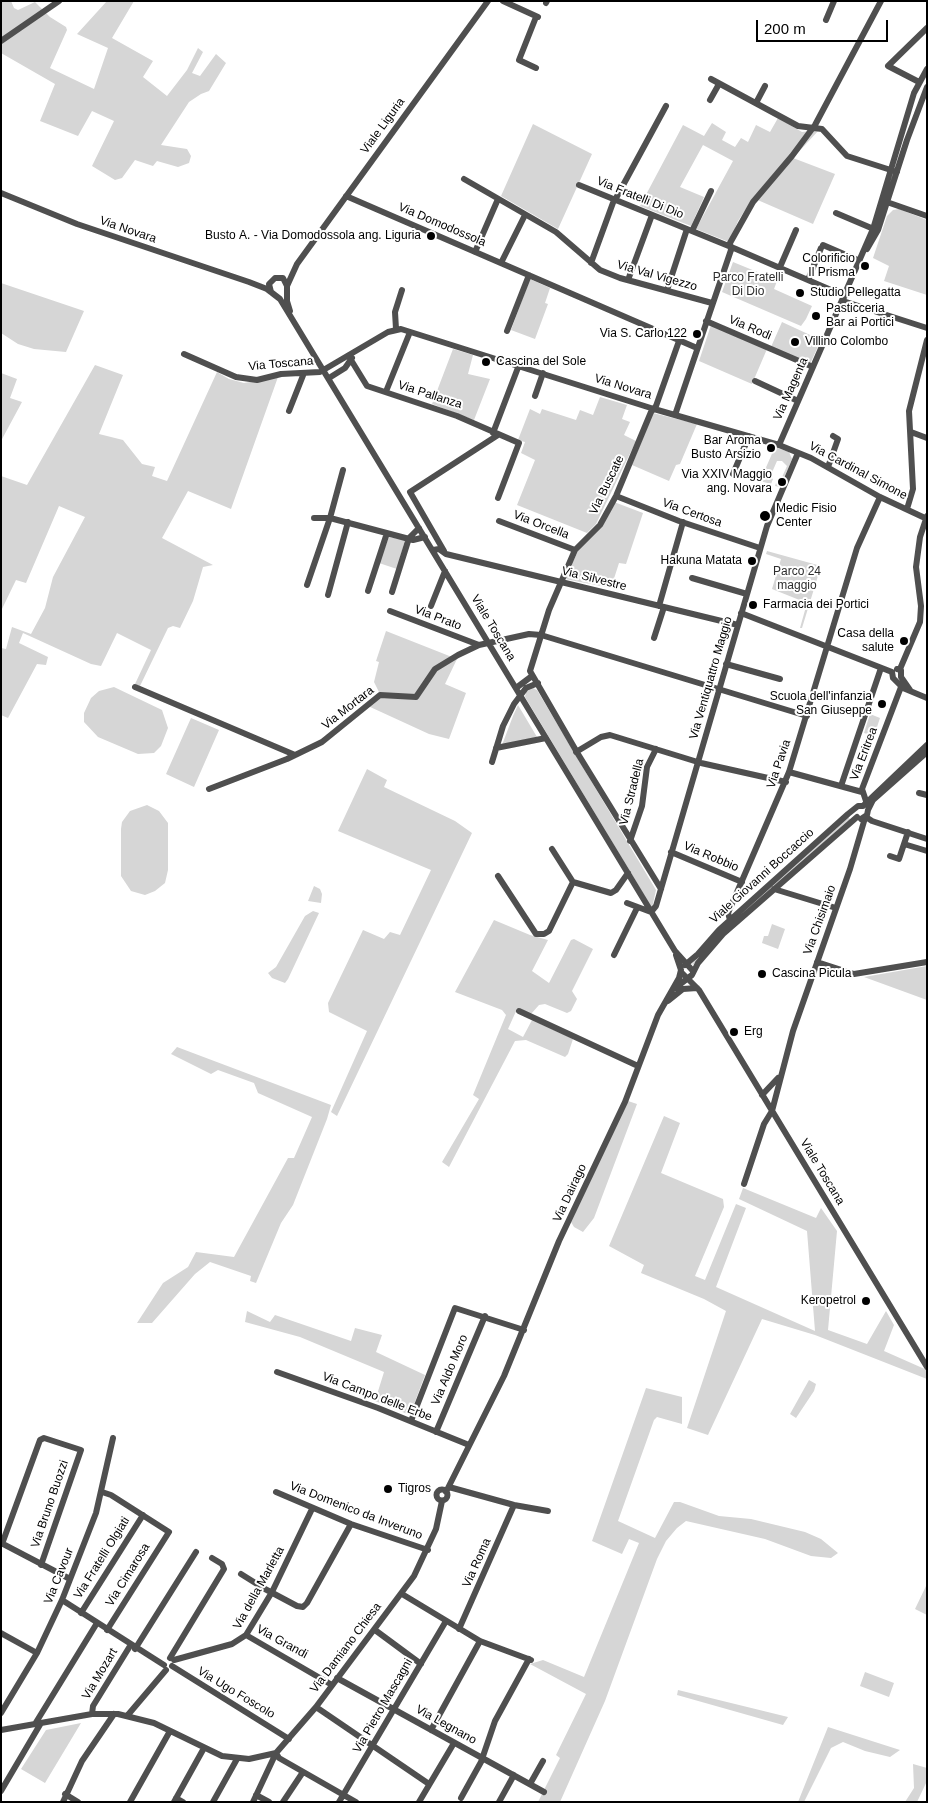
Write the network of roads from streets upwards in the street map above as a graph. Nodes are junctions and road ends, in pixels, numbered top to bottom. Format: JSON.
{"nodes":[{"id":1,"x":59,"y":1,"type":"edge"},
{"id":2,"x":488,"y":1,"type":"edge"},
{"id":3,"x":503,"y":1,"type":"edge"},
{"id":4,"x":834,"y":1,"type":"edge"},
{"id":5,"x":881,"y":1,"type":"edge"},
{"id":6,"x":826,"y":20,"type":"dead end"},
{"id":7,"x":927,"y":28,"type":"edge"},
{"id":8,"x":1,"y":41,"type":"edge"},
{"id":9,"x":536,"y":68,"type":"dead end"},
{"id":10,"x":927,"y":69,"type":"edge"},
{"id":11,"x":710,"y":79,"type":"dead end"},
{"id":12,"x":918,"y":82,"type":"junction"},
{"id":13,"x":719,"y":84,"type":"junction"},
{"id":14,"x":765,"y":86,"type":"dead end"},
{"id":15,"x":927,"y":87,"type":"edge"},
{"id":16,"x":710,"y":100,"type":"dead end"},
{"id":17,"x":756,"y":103,"type":"junction"},
{"id":18,"x":666,"y":106,"type":"dead end"},
{"id":19,"x":812,"y":128,"type":"junction"},
{"id":20,"x":894,"y":171,"type":"junction"},
{"id":21,"x":464,"y":179,"type":"dead end"},
{"id":22,"x":579,"y":185,"type":"dead end"},
{"id":23,"x":711,"y":191,"type":"dead end"},
{"id":24,"x":1,"y":193,"type":"edge"},
{"id":25,"x":346,"y":196,"type":"junction"},
{"id":26,"x":498,"y":199,"type":"junction"},
{"id":27,"x":615,"y":200,"type":"junction"},
{"id":28,"x":885,"y":201,"type":"junction"},
{"id":29,"x":836,"y":213,"type":"dead end"},
{"id":30,"x":525,"y":215,"type":"junction"},
{"id":31,"x":652,"y":215,"type":"junction"},
{"id":32,"x":927,"y":216,"type":"edge"},
{"id":33,"x":690,"y":230,"type":"junction"},
{"id":34,"x":796,"y":230,"type":"dead end"},
{"id":35,"x":876,"y":230,"type":"junction"},
{"id":36,"x":730,"y":247,"type":"junction"},
{"id":37,"x":475,"y":252,"type":"junction"},
{"id":38,"x":860,"y":261,"type":"junction"},
{"id":39,"x":501,"y":263,"type":"junction"},
{"id":40,"x":591,"y":263,"type":"junction"},
{"id":41,"x":297,"y":264,"type":"junction"},
{"id":42,"x":780,"y":267,"type":"junction"},
{"id":43,"x":529,"y":275,"type":"junction"},
{"id":44,"x":276,"y":278,"type":"junction"},
{"id":45,"x":628,"y":280,"type":"junction"},
{"id":46,"x":808,"y":280,"type":"junction"},
{"id":47,"x":249,"y":282,"type":"junction"},
{"id":48,"x":287,"y":287,"type":"junction"},
{"id":49,"x":402,"y":290,"type":"dead end"},
{"id":50,"x":667,"y":290,"type":"junction"},
{"id":51,"x":273,"y":294,"type":"junction"},
{"id":52,"x":844,"y":298,"type":"junction"},
{"id":53,"x":712,"y":303,"type":"junction"},
{"id":54,"x":292,"y":317,"type":"junction"},
{"id":55,"x":706,"y":321,"type":"junction"},
{"id":56,"x":927,"y":328,"type":"edge"},
{"id":57,"x":396,"y":329,"type":"junction"},
{"id":58,"x":507,"y":331,"type":"dead end"},
{"id":59,"x":410,"y":332,"type":"junction"},
{"id":60,"x":927,"y":340,"type":"edge"},
{"id":61,"x":680,"y":341,"type":"junction"},
{"id":62,"x":697,"y":348,"type":"junction"},
{"id":63,"x":184,"y":354,"type":"dead end"},
{"id":64,"x":347,"y":363,"type":"junction"},
{"id":65,"x":519,"y":365,"type":"junction"},
{"id":66,"x":812,"y":368,"type":"junction"},
{"id":67,"x":324,"y":370,"type":"junction"},
{"id":68,"x":304,"y":373,"type":"junction"},
{"id":69,"x":543,"y":373,"type":"junction"},
{"id":70,"x":329,"y":378,"type":"junction"},
{"id":71,"x":755,"y":382,"type":"dead end"},
{"id":72,"x":387,"y":389,"type":"dead end"},
{"id":73,"x":535,"y":396,"type":"dead end"},
{"id":74,"x":798,"y":401,"type":"junction"},
{"id":75,"x":654,"y":409,"type":"junction"},
{"id":76,"x":289,"y":411,"type":"dead end"},
{"id":77,"x":675,"y":415,"type":"junction"},
{"id":78,"x":911,"y":432,"type":"junction"},
{"id":79,"x":495,"y":434,"type":"junction"},
{"id":80,"x":749,"y":436,"type":"junction"},
{"id":81,"x":833,"y":436,"type":"dead end"},
{"id":82,"x":927,"y":438,"type":"edge"},
{"id":83,"x":779,"y":445,"type":"junction"},
{"id":84,"x":798,"y":452,"type":"junction"},
{"id":85,"x":828,"y":467,"type":"junction"},
{"id":86,"x":343,"y":470,"type":"dead end"},
{"id":87,"x":733,"y":474,"type":"dead end"},
{"id":88,"x":616,"y":496,"type":"junction"},
{"id":89,"x":880,"y":497,"type":"junction"},
{"id":90,"x":498,"y":498,"type":"dead end"},
{"id":91,"x":906,"y":509,"type":"junction"},
{"id":92,"x":926,"y":517,"type":"edge"},
{"id":93,"x":314,"y":518,"type":"dead end"},
{"id":94,"x":330,"y":518,"type":"junction"},
{"id":95,"x":499,"y":521,"type":"dead end"},
{"id":96,"x":348,"y":522,"type":"junction"},
{"id":97,"x":683,"y":522,"type":"junction"},
{"id":98,"x":419,"y":528,"type":"junction"},
{"id":99,"x":387,"y":532,"type":"junction"},
{"id":100,"x":425,"y":537,"type":"junction"},
{"id":101,"x":409,"y":538,"type":"junction"},
{"id":102,"x":760,"y":548,"type":"junction"},
{"id":103,"x":432,"y":550,"type":"junction"},
{"id":104,"x":575,"y":550,"type":"junction"},
{"id":105,"x":446,"y":554,"type":"junction"},
{"id":106,"x":437,"y":557,"type":"junction"},
{"id":107,"x":445,"y":571,"type":"junction"},
{"id":108,"x":692,"y":578,"type":"dead end"},
{"id":109,"x":561,"y":582,"type":"junction"},
{"id":110,"x":308,"y":585,"type":"dead end"},
{"id":111,"x":368,"y":591,"type":"dead end"},
{"id":112,"x":392,"y":592,"type":"dead end"},
{"id":113,"x":747,"y":594,"type":"junction"},
{"id":114,"x":328,"y":595,"type":"dead end"},
{"id":115,"x":431,"y":606,"type":"dead end"},
{"id":116,"x":661,"y":606,"type":"junction"},
{"id":117,"x":390,"y":611,"type":"dead end"},
{"id":118,"x":741,"y":614,"type":"junction"},
{"id":119,"x":738,"y":625,"type":"junction"},
{"id":120,"x":541,"y":635,"type":"junction"},
{"id":121,"x":654,"y":638,"type":"dead end"},
{"id":122,"x":489,"y":644,"type":"junction"},
{"id":123,"x":479,"y":646,"type":"junction"},
{"id":124,"x":828,"y":647,"type":"junction"},
{"id":125,"x":726,"y":664,"type":"junction"},
{"id":126,"x":881,"y":668,"type":"junction"},
{"id":127,"x":900,"y":669,"type":"junction"},
{"id":128,"x":892,"y":672,"type":"junction"},
{"id":129,"x":532,"y":676,"type":"junction"},
{"id":130,"x":899,"y":678,"type":"junction"},
{"id":131,"x":780,"y":679,"type":"dead end"},
{"id":132,"x":538,"y":683,"type":"junction"},
{"id":133,"x":135,"y":686,"type":"dead end"},
{"id":134,"x":901,"y":687,"type":"junction"},
{"id":135,"x":719,"y":689,"type":"junction"},
{"id":136,"x":518,"y":692,"type":"junction"},
{"id":137,"x":912,"y":692,"type":"junction"},
{"id":138,"x":927,"y":698,"type":"edge"},
{"id":139,"x":807,"y":716,"type":"junction"},
{"id":140,"x":546,"y":738,"type":"junction"},
{"id":141,"x":927,"y":745,"type":"edge"},
{"id":142,"x":496,"y":748,"type":"junction"},
{"id":143,"x":656,"y":749,"type":"junction"},
{"id":144,"x":576,"y":752,"type":"junction"},
{"id":145,"x":927,"y":752,"type":"edge"},
{"id":146,"x":295,"y":755,"type":"junction"},
{"id":147,"x":492,"y":762,"type":"dead end"},
{"id":148,"x":698,"y":762,"type":"junction"},
{"id":149,"x":790,"y":772,"type":"junction"},
{"id":150,"x":786,"y":782,"type":"junction"},
{"id":151,"x":841,"y":786,"type":"junction"},
{"id":152,"x":209,"y":789,"type":"dead end"},
{"id":153,"x":862,"y":792,"type":"junction"},
{"id":154,"x":919,"y":792,"type":"dead end"},
{"id":155,"x":927,"y":795,"type":"edge"},
{"id":156,"x":863,"y":812,"type":"junction"},
{"id":157,"x":908,"y":832,"type":"junction"},
{"id":158,"x":925,"y":838,"type":"edge"},
{"id":159,"x":630,"y":841,"type":"junction"},
{"id":160,"x":904,"y":844,"type":"junction"},
{"id":161,"x":927,"y":846,"type":"edge"},
{"id":162,"x":552,"y":849,"type":"dead end"},
{"id":163,"x":672,"y":852,"type":"junction"},
{"id":164,"x":927,"y":852,"type":"edge"},
{"id":165,"x":890,"y":856,"type":"dead end"},
{"id":166,"x":628,"y":873,"type":"junction"},
{"id":167,"x":498,"y":876,"type":"dead end"},
{"id":168,"x":573,"y":882,"type":"junction"},
{"id":169,"x":742,"y":882,"type":"junction"},
{"id":170,"x":661,"y":889,"type":"junction"},
{"id":171,"x":774,"y":889,"type":"junction"},
{"id":172,"x":627,"y":904,"type":"dead end"},
{"id":173,"x":637,"y":908,"type":"junction"},
{"id":174,"x":836,"y":908,"type":"junction"},
{"id":175,"x":651,"y":912,"type":"junction"},
{"id":176,"x":730,"y":920,"type":"junction"},
{"id":177,"x":614,"y":955,"type":"dead end"},
{"id":178,"x":817,"y":962,"type":"junction"},
{"id":179,"x":927,"y":962,"type":"edge"},
{"id":180,"x":683,"y":969,"type":"junction"},
{"id":181,"x":691,"y":974,"type":"junction"},
{"id":182,"x":674,"y":988,"type":"junction"},
{"id":183,"x":698,"y":989,"type":"junction"},
{"id":184,"x":660,"y":1009,"type":"junction"},
{"id":185,"x":519,"y":1010,"type":"dead end"},
{"id":186,"x":638,"y":1066,"type":"junction"},
{"id":187,"x":779,"y":1077,"type":"junction"},
{"id":188,"x":755,"y":1083,"type":"junction"},
{"id":189,"x":772,"y":1084,"type":"junction"},
{"id":190,"x":776,"y":1091,"type":"junction"},
{"id":191,"x":762,"y":1095,"type":"junction"},
{"id":192,"x":772,"y":1111,"type":"junction"},
{"id":193,"x":744,"y":1184,"type":"dead end"},
{"id":194,"x":485,"y":1316,"type":"junction"},
{"id":195,"x":524,"y":1330,"type":"junction"},
{"id":196,"x":927,"y":1367,"type":"edge"},
{"id":197,"x":277,"y":1372,"type":"dead end"},
{"id":198,"x":411,"y":1421,"type":"junction"},
{"id":199,"x":436,"y":1432,"type":"junction"},
{"id":200,"x":113,"y":1438,"type":"dead end"},
{"id":201,"x":469,"y":1445,"type":"junction"},
{"id":202,"x":448,"y":1489,"type":"junction"},
{"id":203,"x":102,"y":1492,"type":"junction"},
{"id":204,"x":276,"y":1492,"type":"dead end"},
{"id":205,"x":514,"y":1505,"type":"junction"},
{"id":206,"x":312,"y":1509,"type":"junction"},
{"id":207,"x":548,"y":1511,"type":"dead end"},
{"id":208,"x":142,"y":1515,"type":"junction"},
{"id":209,"x":351,"y":1524,"type":"junction"},
{"id":210,"x":2,"y":1544,"type":"edge"},
{"id":211,"x":428,"y":1550,"type":"junction"},
{"id":212,"x":196,"y":1552,"type":"dead end"},
{"id":213,"x":212,"y":1558,"type":"dead end"},
{"id":214,"x":41,"y":1565,"type":"junction"},
{"id":215,"x":241,"y":1574,"type":"dead end"},
{"id":216,"x":70,"y":1579,"type":"junction"},
{"id":217,"x":272,"y":1592,"type":"junction"},
{"id":218,"x":402,"y":1594,"type":"junction"},
{"id":219,"x":62,"y":1600,"type":"junction"},
{"id":220,"x":81,"y":1612,"type":"junction"},
{"id":221,"x":446,"y":1621,"type":"junction"},
{"id":222,"x":97,"y":1623,"type":"junction"},
{"id":223,"x":460,"y":1629,"type":"junction"},
{"id":224,"x":107,"y":1630,"type":"junction"},
{"id":225,"x":375,"y":1630,"type":"junction"},
{"id":226,"x":1,"y":1633,"type":"edge"},
{"id":227,"x":246,"y":1635,"type":"junction"},
{"id":228,"x":480,"y":1641,"type":"junction"},
{"id":229,"x":133,"y":1647,"type":"junction"},
{"id":230,"x":37,"y":1653,"type":"junction"},
{"id":231,"x":172,"y":1661,"type":"junction"},
{"id":232,"x":421,"y":1664,"type":"junction"},
{"id":233,"x":165,"y":1668,"type":"junction"},
{"id":234,"x":337,"y":1678,"type":"junction"},
{"id":235,"x":332,"y":1685,"type":"junction"},
{"id":236,"x":316,"y":1707,"type":"junction"},
{"id":237,"x":394,"y":1710,"type":"junction"},
{"id":238,"x":1,"y":1713,"type":"edge"},
{"id":239,"x":92,"y":1714,"type":"junction"},
{"id":240,"x":114,"y":1714,"type":"junction"},
{"id":241,"x":127,"y":1716,"type":"junction"},
{"id":242,"x":38,"y":1724,"type":"junction"},
{"id":243,"x":1,"y":1730,"type":"edge"},
{"id":244,"x":431,"y":1730,"type":"junction"},
{"id":245,"x":170,"y":1731,"type":"junction"},
{"id":246,"x":289,"y":1739,"type":"junction"},
{"id":247,"x":454,"y":1743,"type":"junction"},
{"id":248,"x":374,"y":1745,"type":"junction"},
{"id":249,"x":204,"y":1748,"type":"junction"},
{"id":250,"x":276,"y":1752,"type":"junction"},
{"id":251,"x":482,"y":1758,"type":"junction"},
{"id":252,"x":237,"y":1759,"type":"junction"},
{"id":253,"x":543,"y":1761,"type":"dead end"},
{"id":254,"x":303,"y":1772,"type":"junction"},
{"id":255,"x":514,"y":1775,"type":"junction"},
{"id":256,"x":429,"y":1784,"type":"junction"},
{"id":257,"x":530,"y":1784,"type":"junction"},
{"id":258,"x":1,"y":1791,"type":"edge"},
{"id":259,"x":544,"y":1792,"type":"dead end"},
{"id":260,"x":65,"y":1794,"type":"junction"},
{"id":261,"x":256,"y":1795,"type":"junction"},
{"id":262,"x":343,"y":1795,"type":"junction"},
{"id":263,"x":461,"y":1798,"type":"dead end"},
{"id":264,"x":175,"y":1800,"type":"edge"},
{"id":265,"x":63,"y":1802,"type":"edge"},
{"id":266,"x":78,"y":1802,"type":"edge"},
{"id":267,"x":130,"y":1802,"type":"edge"},
{"id":268,"x":183,"y":1802,"type":"edge"},
{"id":269,"x":213,"y":1802,"type":"edge"},
{"id":270,"x":253,"y":1802,"type":"edge"},
{"id":271,"x":269,"y":1802,"type":"edge"},
{"id":272,"x":283,"y":1802,"type":"edge"},
{"id":273,"x":339,"y":1802,"type":"edge"},
{"id":274,"x":356,"y":1802,"type":"edge"},
{"id":275,"x":419,"y":1802,"type":"edge"},
{"id":276,"x":499,"y":1802,"type":"edge"}],
"edges":[{"from":1,"to":8,"type":"street"},
{"from":2,"to":25,"type":"street","name":"Viale Liguria"},
{"from":3,"to":9,"type":"street"},
{"from":4,"to":6,"type":"street"},
{"from":5,"to":19,"type":"street"},
{"from":7,"to":12,"type":"street"},
{"from":10,"to":12,"type":"street","name":"Via Magenta"},
{"from":11,"to":13,"type":"street"},
{"from":12,"to":20,"type":"street","name":"Via Magenta"},
{"from":13,"to":16,"type":"street"},
{"from":13,"to":17,"type":"street"},
{"from":14,"to":17,"type":"street"},
{"from":15,"to":20,"type":"street","name":"Via Magenta"},
{"from":17,"to":19,"type":"street"},
{"from":18,"to":27,"type":"street"},
{"from":19,"to":20,"type":"street"},
{"from":19,"to":36,"type":"street"},
{"from":20,"to":28,"type":"street","name":"Via Magenta"},
{"from":21,"to":26,"type":"street","name":"Via Val Vigezzo"},
{"from":22,"to":27,"type":"street","name":"Via Fratelli Di Dio"},
{"from":23,"to":33,"type":"street","name":"Via Fratelli Di Dio"},
{"from":24,"to":47,"type":"street","name":"Via Novara"},
{"from":25,"to":37,"type":"street","name":"Via Domodossola"},
{"from":25,"to":41,"type":"street","name":"Viale Liguria"},
{"from":26,"to":30,"type":"street","name":"Via Val Vigezzo"},
{"from":26,"to":37,"type":"street"},
{"from":27,"to":31,"type":"street","name":"Via Fratelli Di Dio"},
{"from":27,"to":40,"type":"street"},
{"from":28,"to":32,"type":"street"},
{"from":28,"to":35,"type":"street","name":"Via Magenta"},
{"from":29,"to":35,"type":"street"},
{"from":30,"to":39,"type":"street"},
{"from":30,"to":40,"type":"street","name":"Via Val Vigezzo"},
{"from":31,"to":33,"type":"street","name":"Via Fratelli Di Dio"},
{"from":31,"to":45,"type":"street"},
{"from":33,"to":36,"type":"street","name":"Via Fratelli Di Dio"},
{"from":33,"to":50,"type":"street"},
{"from":34,"to":42,"type":"street"},
{"from":35,"to":38,"type":"street","name":"Via Magenta"},
{"from":36,"to":42,"type":"street","name":"Via Fratelli Di Dio"},
{"from":36,"to":53,"type":"street"},
{"from":37,"to":39,"type":"street","name":"Via Domodossola"},
{"from":38,"to":46,"type":"street"},
{"from":38,"to":52,"type":"street","name":"Via Magenta"},
{"from":39,"to":43,"type":"street","name":"Via Domodossola"},
{"from":40,"to":45,"type":"street","name":"Via Val Vigezzo"},
{"from":41,"to":44,"type":"street","name":"Viale Liguria"},
{"from":41,"to":48,"type":"street","name":"Viale Liguria"},
{"from":42,"to":46,"type":"street","name":"Via Fratelli Di Dio"},
{"from":43,"to":58,"type":"street"},
{"from":43,"to":61,"type":"street","name":"Via Domodossola"},
{"from":44,"to":47,"type":"street","name":"Via Novara"},
{"from":44,"to":48,"type":"street"},
{"from":44,"to":51,"type":"street"},
{"from":45,"to":50,"type":"street","name":"Via Val Vigezzo"},
{"from":46,"to":52,"type":"street","name":"Via Fratelli Di Dio"},
{"from":47,"to":51,"type":"street","name":"Via Novara"},
{"from":48,"to":51,"type":"street"},
{"from":48,"to":54,"type":"street","name":"Viale Toscana"},
{"from":49,"to":57,"type":"street"},
{"from":50,"to":53,"type":"street","name":"Via Val Vigezzo"},
{"from":51,"to":54,"type":"street","name":"Viale Toscana"},
{"from":52,"to":56,"type":"street","name":"Via Fratelli Di Dio"},
{"from":52,"to":66,"type":"street","name":"Via Magenta"},
{"from":53,"to":55,"type":"street"},
{"from":54,"to":67,"type":"street","name":"Viale Toscana"},
{"from":55,"to":62,"type":"street"},
{"from":55,"to":66,"type":"street","name":"Via Rodi"},
{"from":57,"to":59,"type":"street","name":"Via Novara"},
{"from":57,"to":64,"type":"street"},
{"from":59,"to":65,"type":"street","name":"Via Novara"},
{"from":59,"to":72,"type":"street"},
{"from":60,"to":78,"type":"street"},
{"from":61,"to":62,"type":"street","name":"Via Domodossola"},
{"from":61,"to":75,"type":"street","name":"Via Buscate"},
{"from":62,"to":77,"type":"street"},
{"from":63,"to":68,"type":"street","name":"Via Toscana"},
{"from":64,"to":67,"type":"street"},
{"from":64,"to":70,"type":"street"},
{"from":64,"to":79,"type":"street","name":"Via Pallanza"},
{"from":65,"to":69,"type":"street","name":"Via Novara"},
{"from":65,"to":79,"type":"street"},
{"from":66,"to":74,"type":"street","name":"Via Magenta"},
{"from":67,"to":68,"type":"street","name":"Via Toscana"},
{"from":67,"to":70,"type":"street","name":"Viale Toscana"},
{"from":68,"to":76,"type":"street"},
{"from":69,"to":73,"type":"street"},
{"from":69,"to":75,"type":"street","name":"Via Novara"},
{"from":70,"to":98,"type":"street","name":"Viale Toscana"},
{"from":71,"to":74,"type":"street"},
{"from":74,"to":83,"type":"street","name":"Via Magenta"},
{"from":75,"to":77,"type":"street","name":"Via Novara"},
{"from":75,"to":88,"type":"street","name":"Via Buscate"},
{"from":77,"to":80,"type":"street","name":"Via Novara"},
{"from":78,"to":82,"type":"street"},
{"from":78,"to":91,"type":"street"},
{"from":79,"to":90,"type":"street","name":"Via Pallanza"},
{"from":79,"to":105,"type":"street"},
{"from":80,"to":83,"type":"street","name":"Via Novara"},
{"from":80,"to":87,"type":"street"},
{"from":81,"to":85,"type":"street"},
{"from":83,"to":84,"type":"street","name":"Via Novara"},
{"from":84,"to":85,"type":"street","name":"Via Cardinal Simone"},
{"from":84,"to":102,"type":"street","name":"Via Ventiquattro Maggio"},
{"from":85,"to":89,"type":"street","name":"Via Cardinal Simone"},
{"from":86,"to":94,"type":"street"},
{"from":88,"to":97,"type":"street","name":"Via Certosa"},
{"from":88,"to":104,"type":"street","name":"Via Buscate"},
{"from":89,"to":91,"type":"street","name":"Via Cardinal Simone"},
{"from":89,"to":124,"type":"street","name":"Via Pavia"},
{"from":91,"to":92,"type":"street","name":"Via Cardinal Simone"},
{"from":92,"to":127,"type":"street"},
{"from":93,"to":94,"type":"street"},
{"from":94,"to":96,"type":"street"},
{"from":94,"to":110,"type":"street"},
{"from":95,"to":104,"type":"street","name":"Via Orcella"},
{"from":96,"to":99,"type":"street"},
{"from":96,"to":114,"type":"street"},
{"from":97,"to":102,"type":"street","name":"Via Certosa"},
{"from":97,"to":116,"type":"street"},
{"from":98,"to":100,"type":"street","name":"Viale Toscana"},
{"from":98,"to":101,"type":"street"},
{"from":99,"to":101,"type":"street"},
{"from":99,"to":111,"type":"street"},
{"from":100,"to":101,"type":"street"},
{"from":100,"to":103,"type":"street","name":"Viale Toscana"},
{"from":101,"to":112,"type":"street"},
{"from":102,"to":113,"type":"street","name":"Via Ventiquattro Maggio"},
{"from":103,"to":105,"type":"street","name":"Via Silvestre"},
{"from":103,"to":106,"type":"street","name":"Viale Toscana"},
{"from":104,"to":109,"type":"street","name":"Via Buscate"},
{"from":105,"to":106,"type":"street"},
{"from":105,"to":109,"type":"street","name":"Via Silvestre"},
{"from":106,"to":107,"type":"street","name":"Viale Toscana"},
{"from":107,"to":115,"type":"street"},
{"from":107,"to":122,"type":"street","name":"Viale Toscana"},
{"from":108,"to":113,"type":"street"},
{"from":109,"to":116,"type":"street","name":"Via Silvestre"},
{"from":109,"to":120,"type":"street","name":"Via Buscate"},
{"from":113,"to":118,"type":"street","name":"Via Ventiquattro Maggio"},
{"from":116,"to":119,"type":"street","name":"Via Silvestre"},
{"from":116,"to":121,"type":"street"},
{"from":117,"to":123,"type":"street","name":"Via Prato"},
{"from":118,"to":119,"type":"street","name":"Via Ventiquattro Maggio"},
{"from":118,"to":124,"type":"street"},
{"from":119,"to":125,"type":"street","name":"Via Ventiquattro Maggio"},
{"from":120,"to":122,"type":"street","name":"Via Mortara"},
{"from":120,"to":129,"type":"street","name":"Via Buscate"},
{"from":120,"to":135,"type":"street","name":"Via Mortara"},
{"from":122,"to":123,"type":"street","name":"Via Mortara"},
{"from":122,"to":136,"type":"street","name":"Viale Toscana"},
{"from":123,"to":146,"type":"street","name":"Via Mortara"},
{"from":124,"to":126,"type":"street"},
{"from":124,"to":139,"type":"street","name":"Via Pavia"},
{"from":125,"to":131,"type":"street"},
{"from":125,"to":135,"type":"street","name":"Via Ventiquattro Maggio"},
{"from":126,"to":128,"type":"street"},
{"from":126,"to":151,"type":"street"},
{"from":127,"to":128,"type":"street"},
{"from":127,"to":130,"type":"street"},
{"from":128,"to":130,"type":"street"},
{"from":129,"to":132,"type":"street"},
{"from":129,"to":136,"type":"street"},
{"from":130,"to":134,"type":"street"},
{"from":130,"to":137,"type":"street"},
{"from":132,"to":136,"type":"street"},
{"from":132,"to":144,"type":"street"},
{"from":133,"to":146,"type":"street"},
{"from":134,"to":137,"type":"street"},
{"from":134,"to":153,"type":"street","name":"Via Eritrea"},
{"from":135,"to":139,"type":"street","name":"Via Mortara"},
{"from":135,"to":148,"type":"street","name":"Via Ventiquattro Maggio"},
{"from":136,"to":140,"type":"street","name":"Viale Toscana"},
{"from":136,"to":142,"type":"street"},
{"from":137,"to":138,"type":"street"},
{"from":139,"to":149,"type":"street","name":"Via Pavia"},
{"from":140,"to":142,"type":"street"},
{"from":140,"to":166,"type":"street","name":"Viale Toscana"},
{"from":141,"to":156,"type":"street","name":"Viale Giovanni Boccaccio"},
{"from":142,"to":147,"type":"street"},
{"from":143,"to":144,"type":"street","name":"Via Stradella"},
{"from":143,"to":148,"type":"street","name":"Via Stradella"},
{"from":143,"to":159,"type":"street","name":"Via Stradella"},
{"from":144,"to":159,"type":"street"},
{"from":145,"to":156,"type":"street","name":"Viale Giovanni Boccaccio"},
{"from":146,"to":152,"type":"street","name":"Via Mortara"},
{"from":148,"to":150,"type":"street","name":"Via Stradella"},
{"from":148,"to":163,"type":"street","name":"Via Ventiquattro Maggio"},
{"from":149,"to":150,"type":"street","name":"Via Pavia"},
{"from":149,"to":151,"type":"street"},
{"from":150,"to":169,"type":"street","name":"Via Pavia"},
{"from":151,"to":153,"type":"street"},
{"from":153,"to":156,"type":"street","name":"Via Eritrea"},
{"from":154,"to":155,"type":"street"},
{"from":156,"to":157,"type":"street"},
{"from":156,"to":171,"type":"street","name":"Viale Giovanni Boccaccio"},
{"from":156,"to":174,"type":"street","name":"Via Chisimaio"},
{"from":156,"to":176,"type":"street","name":"Viale Giovanni Boccaccio"},
{"from":157,"to":158,"type":"street"},
{"from":157,"to":160,"type":"street"},
{"from":158,"to":161,"type":"street"},
{"from":159,"to":170,"type":"street"},
{"from":160,"to":164,"type":"street"},
{"from":160,"to":165,"type":"street"},
{"from":162,"to":168,"type":"street"},
{"from":163,"to":169,"type":"street","name":"Via Robbio"},
{"from":163,"to":170,"type":"street","name":"Via Ventiquattro Maggio"},
{"from":166,"to":168,"type":"street"},
{"from":166,"to":175,"type":"street","name":"Viale Toscana"},
{"from":167,"to":168,"type":"street"},
{"from":169,"to":176,"type":"street","name":"Via Pavia"},
{"from":170,"to":175,"type":"street","name":"Via Ventiquattro Maggio"},
{"from":171,"to":174,"type":"street"},
{"from":171,"to":181,"type":"street","name":"Viale Giovanni Boccaccio"},
{"from":172,"to":173,"type":"street"},
{"from":173,"to":175,"type":"street"},
{"from":173,"to":177,"type":"street"},
{"from":174,"to":178,"type":"street","name":"Via Chisimaio"},
{"from":175,"to":180,"type":"street","name":"Viale Toscana"},
{"from":176,"to":180,"type":"street","name":"Viale Giovanni Boccaccio"},
{"from":178,"to":179,"type":"street"},
{"from":178,"to":187,"type":"street","name":"Via Chisimaio"},
{"from":180,"to":181,"type":"street"},
{"from":180,"to":181,"type":"street"},
{"from":180,"to":182,"type":"street"},
{"from":181,"to":182,"type":"street","name":"Viale Giovanni Boccaccio"},
{"from":181,"to":183,"type":"street","name":"Viale Toscana"},
{"from":182,"to":184,"type":"street","name":"Via Dairago"},
{"from":183,"to":184,"type":"street"},
{"from":183,"to":188,"type":"street","name":"Viale Toscana"},
{"from":184,"to":186,"type":"street","name":"Via Dairago"},
{"from":185,"to":186,"type":"street"},
{"from":186,"to":195,"type":"street","name":"Via Dairago"},
{"from":187,"to":189,"type":"street","name":"Via Chisimaio"},
{"from":187,"to":190,"type":"street","name":"Via Chisimaio"},
{"from":188,"to":189,"type":"street"},
{"from":188,"to":191,"type":"street","name":"Viale Toscana"},
{"from":189,"to":191,"type":"street","name":"Via Chisimaio"},
{"from":190,"to":191,"type":"street"},
{"from":190,"to":192,"type":"street","name":"Via Chisimaio"},
{"from":191,"to":192,"type":"street","name":"Viale Toscana"},
{"from":192,"to":193,"type":"street","name":"Via Chisimaio"},
{"from":192,"to":196,"type":"street","name":"Viale Toscana"},
{"from":194,"to":195,"type":"street"},
{"from":194,"to":198,"type":"street"},
{"from":194,"to":199,"type":"street","name":"Via Aldo Moro"},
{"from":195,"to":201,"type":"street"},
{"from":197,"to":198,"type":"street","name":"Via Campo delle Erbe"},
{"from":198,"to":199,"type":"street","name":"Via Campo delle Erbe"},
{"from":199,"to":201,"type":"street","name":"Via Campo delle Erbe"},
{"from":200,"to":203,"type":"street","name":"Via Cavour"},
{"from":201,"to":202,"type":"street"},
{"from":202,"to":205,"type":"street"},
{"from":202,"to":211,"type":"street","name":"Via Damiano Chiesa"},
{"from":203,"to":208,"type":"street"},
{"from":203,"to":216,"type":"street","name":"Via Cavour"},
{"from":204,"to":206,"type":"street","name":"Via Domenico da Inveruno"},
{"from":205,"to":207,"type":"street"},
{"from":205,"to":223,"type":"street","name":"Via Roma"},
{"from":206,"to":209,"type":"street","name":"Via Domenico da Inveruno"},
{"from":206,"to":217,"type":"street","name":"Via della Marletta"},
{"from":208,"to":220,"type":"street","name":"Via Fratelli Olgiati"},
{"from":208,"to":224,"type":"street","name":"Via Cimarosa"},
{"from":209,"to":211,"type":"street","name":"Via Domenico da Inveruno"},
{"from":209,"to":217,"type":"street"},
{"from":210,"to":214,"type":"street"},
{"from":210,"to":214,"type":"street","name":"Via Bruno Buozzi"},
{"from":211,"to":218,"type":"street","name":"Via Damiano Chiesa"},
{"from":212,"to":229,"type":"street","name":"Via Mozart"},
{"from":213,"to":231,"type":"street"},
{"from":214,"to":216,"type":"street"},
{"from":215,"to":217,"type":"street"},
{"from":216,"to":219,"type":"street","name":"Via Cavour"},
{"from":217,"to":227,"type":"street","name":"Via della Marletta"},
{"from":218,"to":221,"type":"street"},
{"from":218,"to":225,"type":"street","name":"Via Damiano Chiesa"},
{"from":219,"to":220,"type":"street"},
{"from":219,"to":230,"type":"street","name":"Via Cavour"},
{"from":220,"to":222,"type":"street"},
{"from":221,"to":223,"type":"street"},
{"from":221,"to":232,"type":"street","name":"Via Pietro Mascagni"},
{"from":222,"to":224,"type":"street"},
{"from":222,"to":242,"type":"street"},
{"from":223,"to":228,"type":"street"},
{"from":224,"to":229,"type":"street"},
{"from":225,"to":232,"type":"street"},
{"from":225,"to":234,"type":"street","name":"Via Damiano Chiesa"},
{"from":226,"to":230,"type":"street"},
{"from":227,"to":231,"type":"street","name":"Via della Marletta"},
{"from":227,"to":235,"type":"street","name":"Via Grandi"},
{"from":228,"to":244,"type":"street"},
{"from":228,"to":251,"type":"street"},
{"from":229,"to":233,"type":"street"},
{"from":229,"to":239,"type":"street","name":"Via Mozart"},
{"from":230,"to":238,"type":"street","name":"Via Cavour"},
{"from":231,"to":233,"type":"street"},
{"from":231,"to":246,"type":"street","name":"Via Ugo Foscolo"},
{"from":232,"to":237,"type":"street","name":"Via Pietro Mascagni"},
{"from":233,"to":241,"type":"street"},
{"from":234,"to":235,"type":"street","name":"Via Damiano Chiesa"},
{"from":234,"to":237,"type":"street","name":"Via Legnano"},
{"from":235,"to":236,"type":"street","name":"Via Damiano Chiesa"},
{"from":236,"to":246,"type":"street","name":"Via Damiano Chiesa"},
{"from":236,"to":248,"type":"street"},
{"from":237,"to":244,"type":"street","name":"Via Legnano"},
{"from":237,"to":248,"type":"street","name":"Via Pietro Mascagni"},
{"from":239,"to":240,"type":"street"},
{"from":239,"to":242,"type":"street"},
{"from":240,"to":241,"type":"street"},
{"from":240,"to":260,"type":"street"},
{"from":241,"to":245,"type":"street"},
{"from":242,"to":243,"type":"street"},
{"from":242,"to":258,"type":"street"},
{"from":244,"to":247,"type":"street","name":"Via Legnano"},
{"from":245,"to":249,"type":"street"},
{"from":245,"to":267,"type":"street"},
{"from":246,"to":250,"type":"street","name":"Via Damiano Chiesa"},
{"from":247,"to":251,"type":"street","name":"Via Legnano"},
{"from":247,"to":256,"type":"street"},
{"from":248,"to":256,"type":"street"},
{"from":248,"to":262,"type":"street","name":"Via Pietro Mascagni"},
{"from":249,"to":252,"type":"street"},
{"from":249,"to":264,"type":"street"},
{"from":250,"to":252,"type":"street"},
{"from":250,"to":254,"type":"street"},
{"from":250,"to":261,"type":"street","name":"Via Damiano Chiesa"},
{"from":251,"to":255,"type":"street","name":"Via Legnano"},
{"from":251,"to":263,"type":"street"},
{"from":252,"to":269,"type":"street"},
{"from":253,"to":257,"type":"street"},
{"from":254,"to":262,"type":"street"},
{"from":254,"to":272,"type":"street"},
{"from":255,"to":257,"type":"street","name":"Via Legnano"},
{"from":255,"to":276,"type":"street"},
{"from":256,"to":275,"type":"street"},
{"from":257,"to":259,"type":"street","name":"Via Legnano"},
{"from":260,"to":265,"type":"street"},
{"from":260,"to":266,"type":"street"},
{"from":261,"to":270,"type":"street","name":"Via Damiano Chiesa"},
{"from":261,"to":271,"type":"street"},
{"from":262,"to":273,"type":"street","name":"Via Pietro Mascagni"},
{"from":262,"to":274,"type":"street"},
{"from":264,"to":268,"type":"street"}]}
